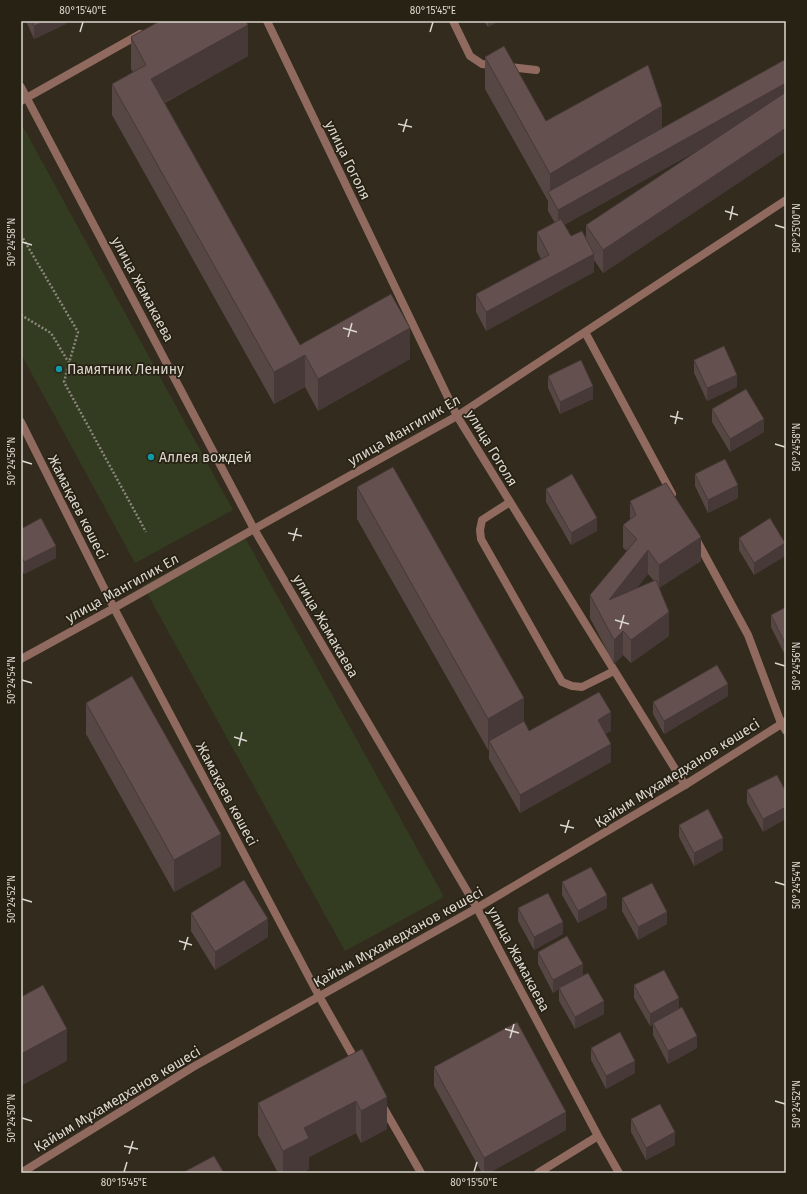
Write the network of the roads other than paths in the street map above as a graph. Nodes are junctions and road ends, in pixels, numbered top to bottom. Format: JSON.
{"nodes":[{"id":1,"x":267,"y":21,"type":"edge"},
{"id":2,"x":453,"y":21,"type":"edge"},
{"id":3,"x":150,"y":29,"type":"edge"},
{"id":4,"x":536,"y":70,"type":"dead end"},
{"id":5,"x":21,"y":87,"type":"edge"},
{"id":6,"x":24,"y":99,"type":"edge"},
{"id":7,"x":786,"y":200,"type":"edge"},
{"id":8,"x":585,"y":332,"type":"junction"},
{"id":9,"x":457,"y":416,"type":"junction"},
{"id":10,"x":21,"y":422,"type":"edge"},
{"id":11,"x":676,"y":501,"type":"edge"},
{"id":12,"x":510,"y":502,"type":"junction"},
{"id":13,"x":254,"y":529,"type":"junction"},
{"id":14,"x":691,"y":529,"type":"edge"},
{"id":15,"x":114,"y":608,"type":"junction"},
{"id":16,"x":21,"y":659,"type":"edge"},
{"id":17,"x":614,"y":671,"type":"junction"},
{"id":18,"x":784,"y":722,"type":"edge"},
{"id":19,"x":786,"y":731,"type":"edge"},
{"id":20,"x":685,"y":785,"type":"junction"},
{"id":21,"x":477,"y":908,"type":"junction"},
{"id":22,"x":319,"y":996,"type":"junction"},
{"id":23,"x":362,"y":1071,"type":"edge"},
{"id":24,"x":378,"y":1098,"type":"edge"},
{"id":25,"x":598,"y":1136,"type":"junction"},
{"id":26,"x":21,"y":1173,"type":"edge"},
{"id":27,"x":421,"y":1173,"type":"edge"},
{"id":28,"x":538,"y":1173,"type":"edge"},
{"id":29,"x":619,"y":1173,"type":"edge"}],
"edges":[{"from":1,"to":9,"type":"street","name":"улица Гоголя"},
{"from":2,"to":4,"type":"street"},
{"from":3,"to":6,"type":"street"},
{"from":5,"to":6,"type":"street","name":"улица Жамакаева"},
{"from":6,"to":13,"type":"street","name":"улица Жамакаева"},
{"from":7,"to":8,"type":"street","name":"улица Мангилик Ел"},
{"from":8,"to":9,"type":"street","name":"улица Мангилик Ел"},
{"from":8,"to":11,"type":"street"},
{"from":9,"to":12,"type":"street","name":"улица Гоголя"},
{"from":9,"to":13,"type":"street","name":"улица Мангилик Ел"},
{"from":10,"to":15,"type":"street","name":"Жамақаев көшесі"},
{"from":12,"to":17,"type":"street","name":"улица Гоголя"},
{"from":12,"to":17,"type":"street"},
{"from":13,"to":15,"type":"street","name":"улица Мангилик Ел"},
{"from":13,"to":21,"type":"street","name":"улица Жамакаева"},
{"from":14,"to":18,"type":"street"},
{"from":15,"to":16,"type":"street","name":"улица Мангилик Ел"},
{"from":15,"to":22,"type":"street","name":"Жамақаев көшесі"},
{"from":17,"to":20,"type":"street","name":"улица Гоголя"},
{"from":18,"to":19,"type":"street"},
{"from":18,"to":20,"type":"street","name":"Қайым Мұхамедханов көшесі"},
{"from":20,"to":21,"type":"street","name":"Қайым Мұхамедханов көшесі"},
{"from":21,"to":22,"type":"street","name":"Қайым Мұхамедханов көшесі"},
{"from":21,"to":25,"type":"street","name":"улица Жамакаева"},
{"from":22,"to":23,"type":"street","name":"Жамақаев көшесі"},
{"from":22,"to":26,"type":"street","name":"Қайым Мұхамедханов көшесі"},
{"from":24,"to":27,"type":"street"},
{"from":25,"to":28,"type":"street"},
{"from":25,"to":29,"type":"street","name":"улица Жамакаева"}]}
